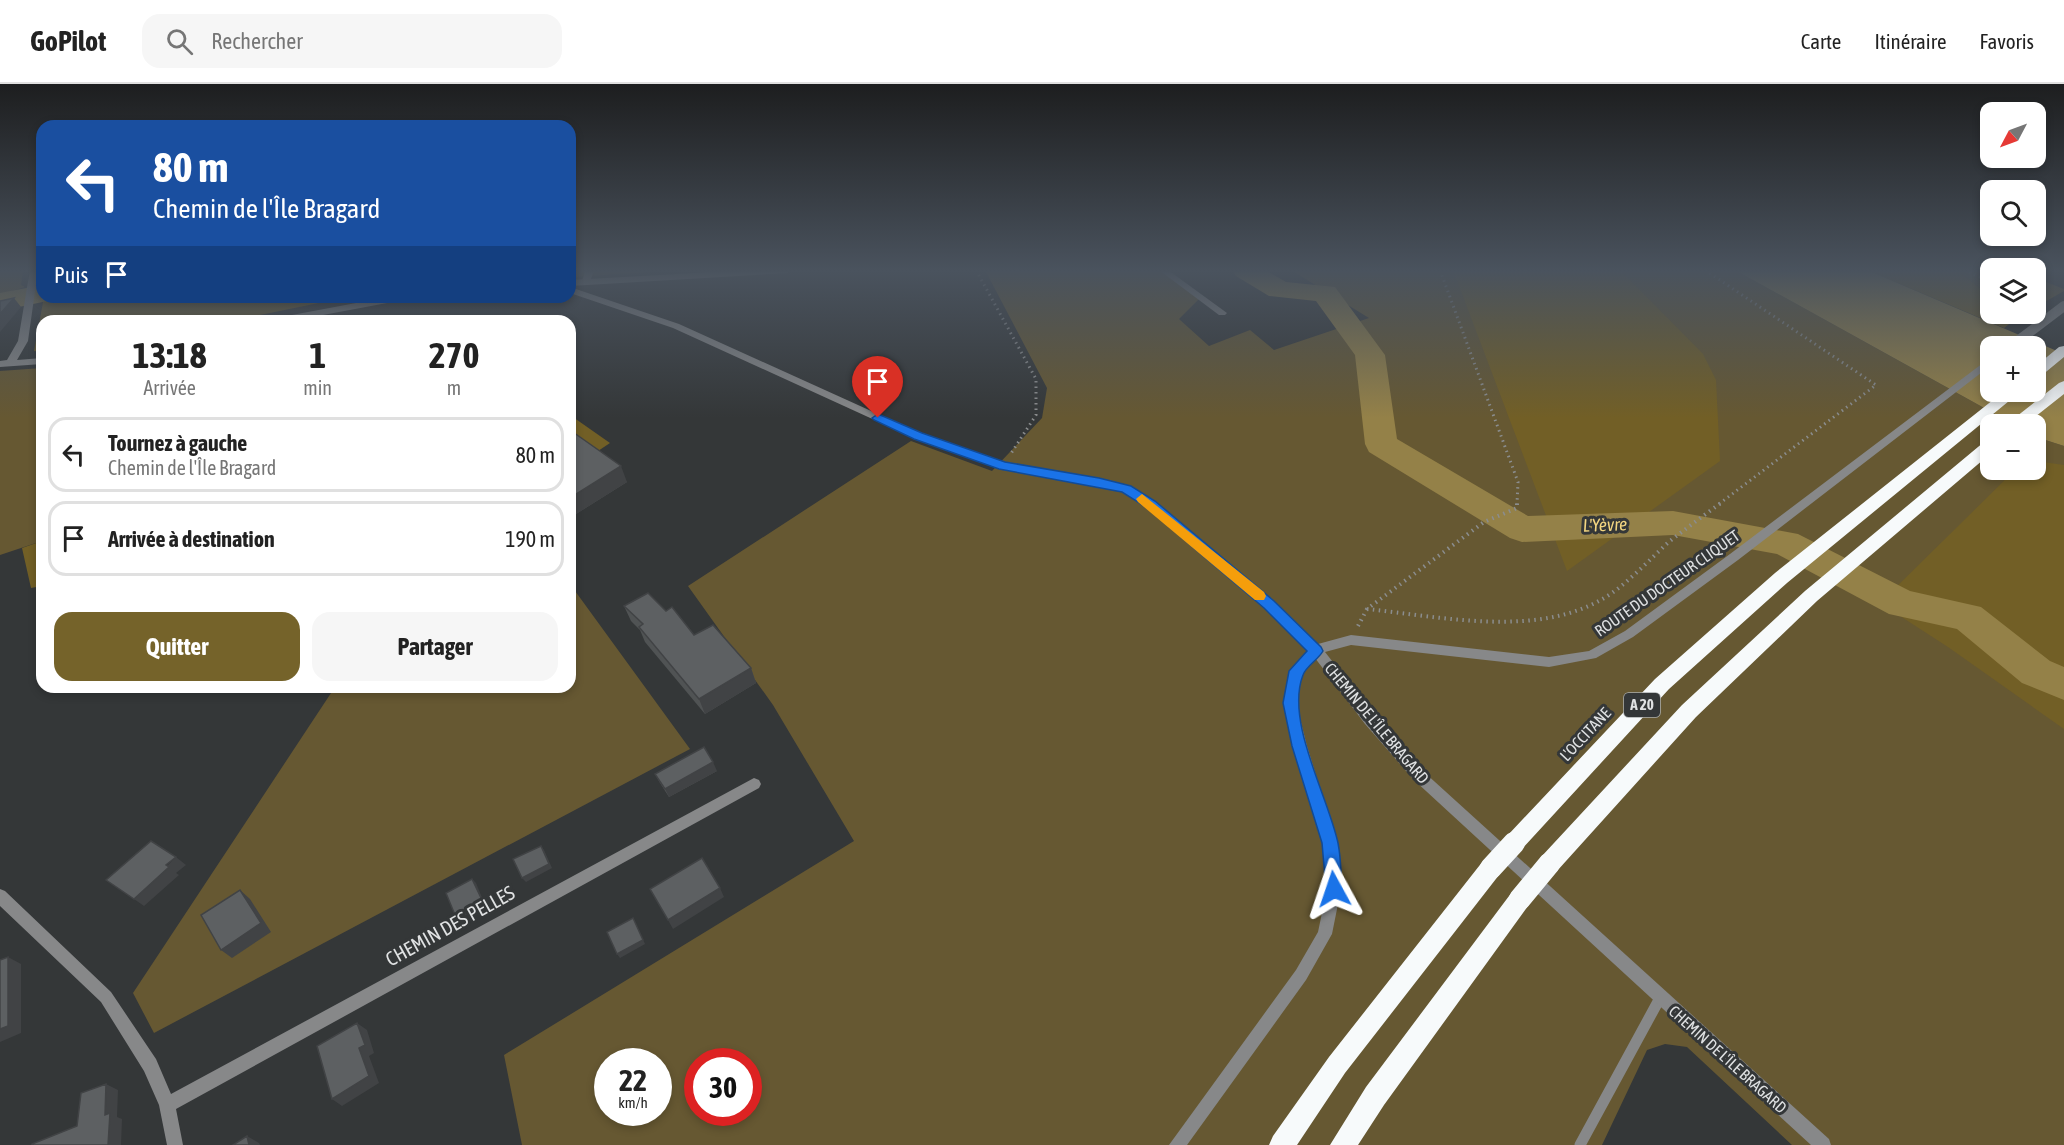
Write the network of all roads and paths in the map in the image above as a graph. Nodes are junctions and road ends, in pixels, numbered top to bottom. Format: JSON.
{"nodes":[{"id":1,"x":26,"y":320,"type":"edge"},
{"id":2,"x":654,"y":320,"type":"edge"},
{"id":3,"x":1003,"y":320,"type":"edge"},
{"id":4,"x":1458,"y":320,"type":"edge"},
{"id":5,"x":1779,"y":320,"type":"edge"},
{"id":6,"x":2046,"y":320,"type":"edge"},
{"id":7,"x":2024,"y":336,"type":"edge"},
{"id":8,"x":2064,"y":351,"type":"edge"},
{"id":9,"x":36,"y":362,"type":"edge"},
{"id":10,"x":5,"y":364,"type":"edge"},
{"id":11,"x":2046,"y":365,"type":"edge"},
{"id":12,"x":1980,"y":370,"type":"edge"},
{"id":13,"x":2064,"y":386,"type":"edge"},
{"id":14,"x":2000,"y":402,"type":"edge"},
{"id":15,"x":2029,"y":414,"type":"edge"},
{"id":16,"x":1980,"y":455,"type":"edge"},
{"id":17,"x":1004,"y":466,"type":"junction"},
{"id":18,"x":1517,"y":508,"type":"joint"},
{"id":19,"x":1367,"y":609,"type":"junction"},
{"id":20,"x":1351,"y":640,"type":"junction"},
{"id":21,"x":1316,"y":651,"type":"junction"},
{"id":22,"x":754,"y":784,"type":"dead end"},
{"id":23,"x":0,"y":896,"type":"edge"},
{"id":24,"x":1660,"y":998,"type":"junction"},
{"id":25,"x":166,"y":1105,"type":"junction"},
{"id":26,"x":176,"y":1145,"type":"edge"},
{"id":27,"x":1177,"y":1145,"type":"edge"},
{"id":28,"x":1282,"y":1145,"type":"edge"},
{"id":29,"x":1343,"y":1145,"type":"edge"},
{"id":30,"x":1581,"y":1145,"type":"edge"},
{"id":31,"x":1823,"y":1145,"type":"edge"}],
"edges":[{"from":1,"to":10,"type":"street"},
{"from":2,"to":17,"type":"street","name":"CHEMIN DE L'ÎLE BRAGARD"},
{"from":3,"to":17,"type":"path"},
{"from":4,"to":18,"type":"path"},
{"from":5,"to":19,"type":"path"},
{"from":6,"to":7,"type":"street","bridge":true},
{"from":8,"to":11,"type":"highway"},
{"from":9,"to":10,"type":"street"},
{"from":12,"to":20,"type":"street","name":"ROUTE DU DOCTEUR CLIQUET"},
{"from":13,"to":15,"type":"highway"},
{"from":14,"to":28,"type":"highway","name":"L'OCCITANE","number":"A 20","bridge":true},
{"from":16,"to":29,"type":"highway","number":"A 20","bridge":true},
{"from":17,"to":21,"type":"street","name":"CHEMIN DE L'ÎLE BRAGARD"},
{"from":18,"to":19,"type":"path"},
{"from":19,"to":20,"type":"path"},
{"from":20,"to":21,"type":"street","name":"ROUTE DU DOCTEUR CLIQUET"},
{"from":21,"to":24,"type":"street","name":"CHEMIN DE L'ÎLE BRAGARD"},
{"from":21,"to":27,"type":"street"},
{"from":22,"to":25,"type":"street","name":"CHEMIN DES PELLES"},
{"from":23,"to":25,"type":"street"},
{"from":24,"to":30,"type":"lane"},
{"from":24,"to":31,"type":"street","name":"CHEMIN DE L'ÎLE BRAGARD"},
{"from":25,"to":26,"type":"street"}]}
